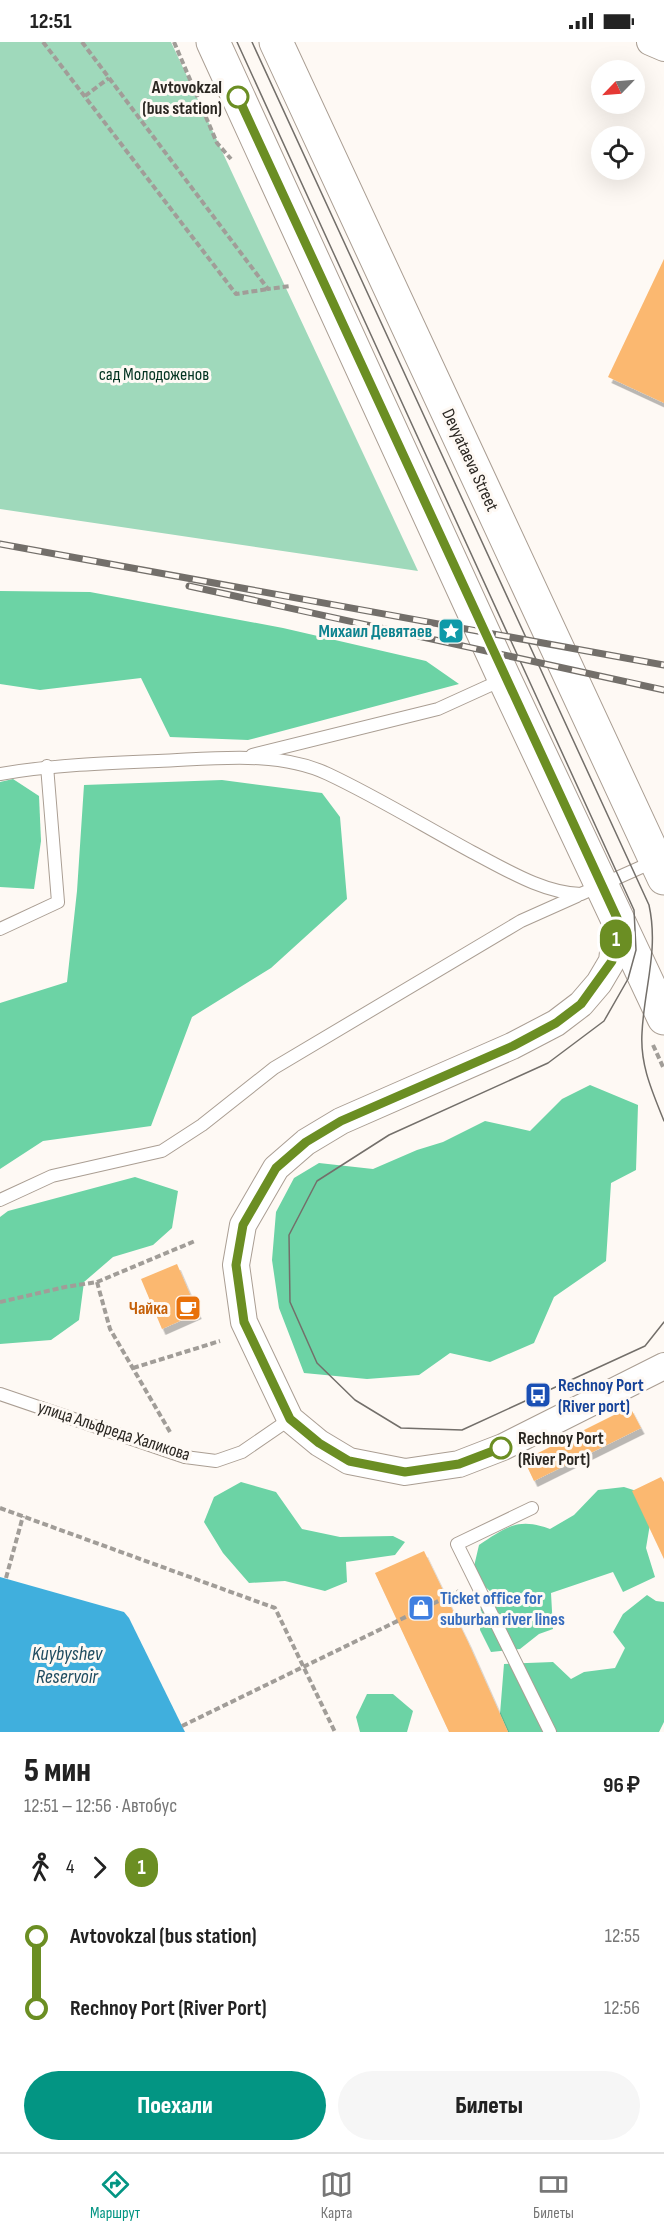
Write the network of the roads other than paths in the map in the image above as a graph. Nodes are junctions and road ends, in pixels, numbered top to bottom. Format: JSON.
{"nodes":[{"id":1,"x":213,"y":42,"type":"edge"},
{"id":2,"x":276,"y":42,"type":"edge"},
{"id":3,"x":650,"y":42,"type":"edge"},
{"id":4,"x":664,"y":48,"type":"edge"},
{"id":5,"x":504,"y":678,"type":"junction"},
{"id":6,"x":242,"y":758,"type":"junction"},
{"id":7,"x":47,"y":766,"type":"junction"},
{"id":8,"x":0,"y":774,"type":"edge"},
{"id":9,"x":660,"y":869,"type":"edge"},
{"id":10,"x":591,"y":890,"type":"junction"},
{"id":11,"x":617,"y":918,"type":"junction"},
{"id":12,"x":0,"y":929,"type":"edge"},
{"id":13,"x":664,"y":1018,"type":"edge"},
{"id":14,"x":0,"y":1200,"type":"edge"},
{"id":15,"x":664,"y":1366,"type":"edge"},
{"id":16,"x":0,"y":1394,"type":"edge"},
{"id":17,"x":290,"y":1419,"type":"junction"},
{"id":18,"x":532,"y":1508,"type":"dead end"},
{"id":19,"x":550,"y":1732,"type":"edge"}],
"edges":[{"from":1,"to":5,"type":"street"},
{"from":2,"to":9,"type":"street","name":"Devyataeva Street"},
{"from":3,"to":4,"type":"street"},
{"from":5,"to":6,"type":"lane"},
{"from":5,"to":10,"type":"street"},
{"from":6,"to":7,"type":"lane"},
{"from":6,"to":10,"type":"lane"},
{"from":7,"to":8,"type":"lane"},
{"from":7,"to":12,"type":"lane"},
{"from":9,"to":10,"type":"lane"},
{"from":10,"to":11,"type":"street"},
{"from":10,"to":14,"type":"lane"},
{"from":11,"to":13,"type":"street"},
{"from":11,"to":17,"type":"street"},
{"from":15,"to":17,"type":"street"},
{"from":16,"to":17,"type":"lane","name":"улица Альфреда Халикова"},
{"from":18,"to":19,"type":"lane"}]}
